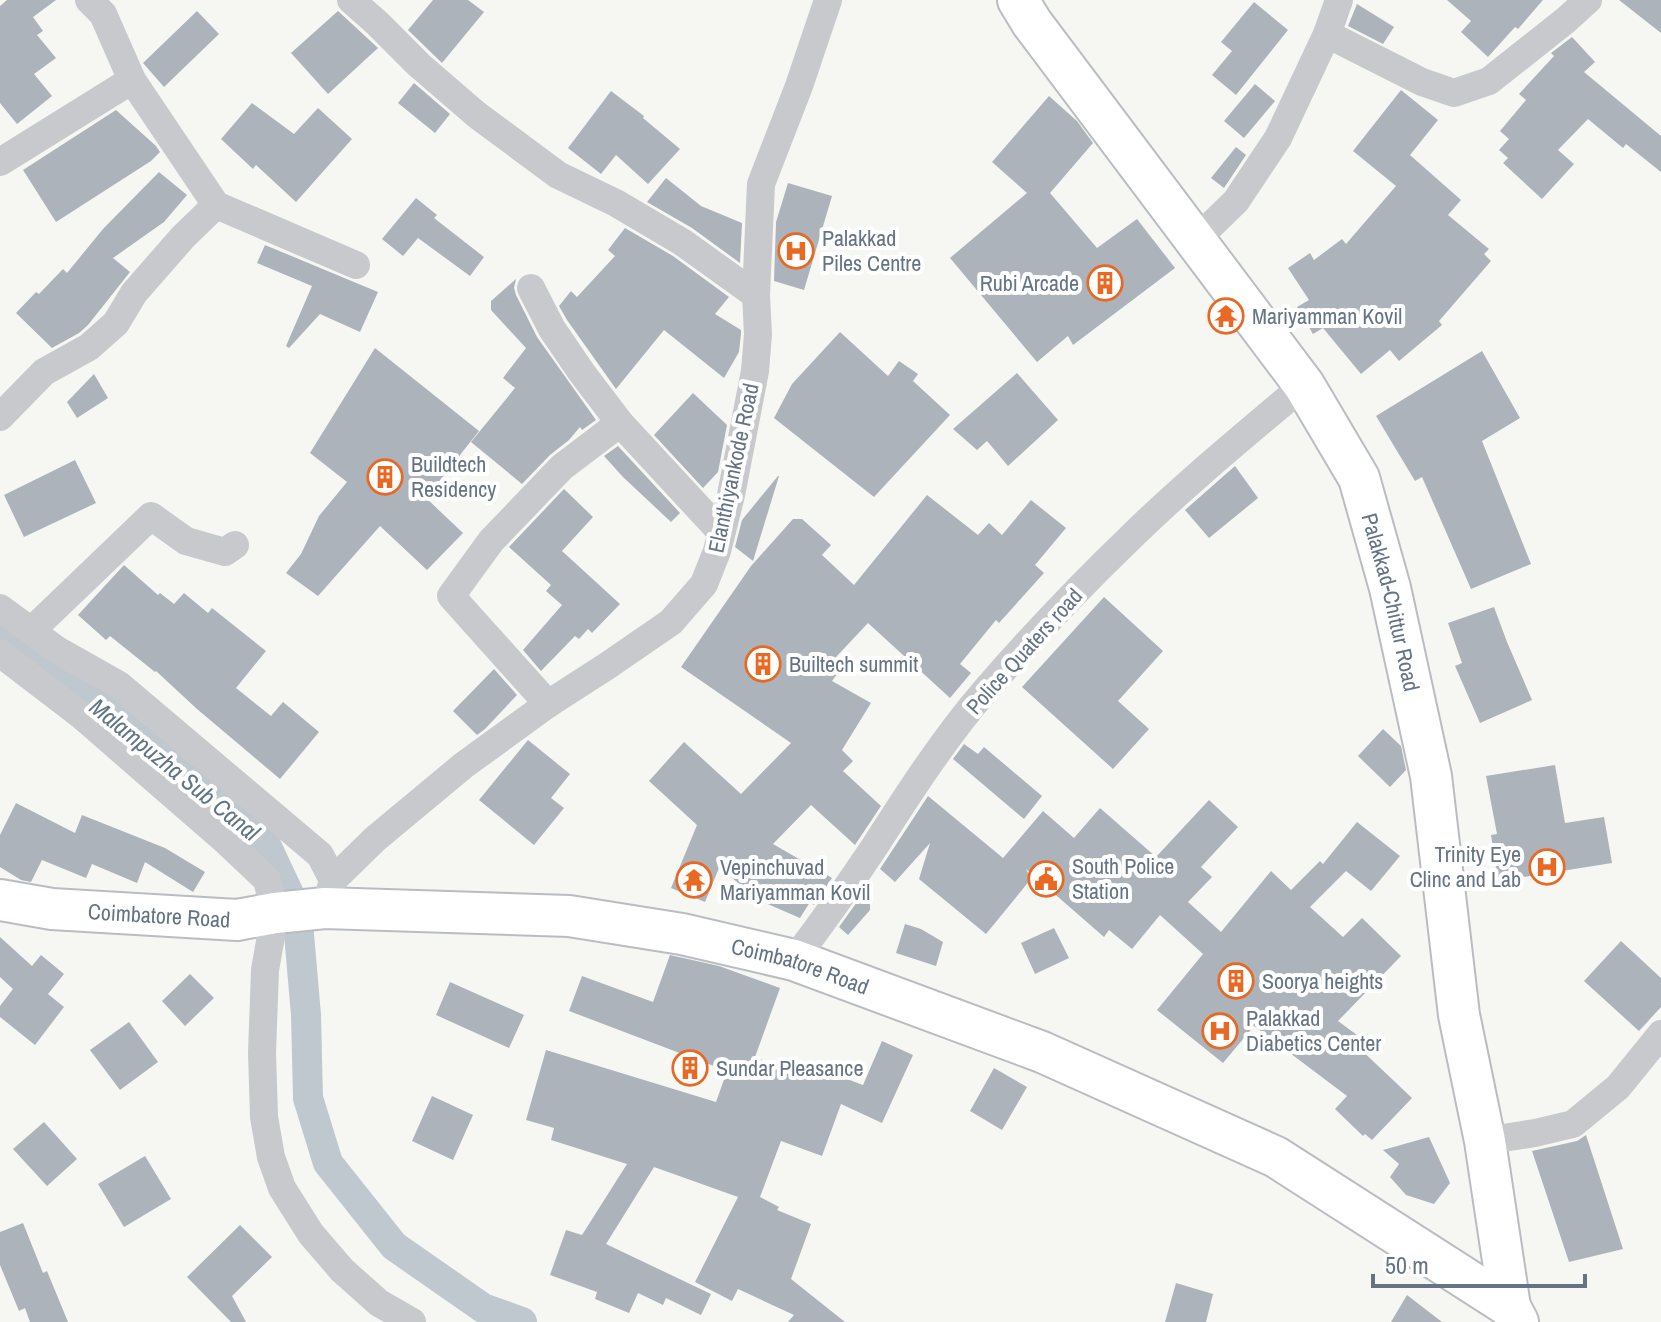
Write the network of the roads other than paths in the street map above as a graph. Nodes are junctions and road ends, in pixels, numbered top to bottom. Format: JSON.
{"nodes":[{"id":1,"x":351,"y":0,"type":"edge"},
{"id":2,"x":828,"y":0,"type":"edge"},
{"id":3,"x":1018,"y":0,"type":"edge"},
{"id":4,"x":1339,"y":0,"type":"edge"},
{"id":5,"x":1588,"y":0,"type":"edge"},
{"id":6,"x":102,"y":5,"type":"edge"},
{"id":7,"x":1327,"y":34,"type":"junction"},
{"id":8,"x":132,"y":80,"type":"junction"},
{"id":9,"x":0,"y":162,"type":"edge"},
{"id":10,"x":216,"y":205,"type":"junction"},
{"id":11,"x":1195,"y":241,"type":"junction"},
{"id":12,"x":356,"y":265,"type":"dead end"},
{"id":13,"x":531,"y":288,"type":"dead end"},
{"id":14,"x":756,"y":295,"type":"junction"},
{"id":15,"x":1304,"y":385,"type":"junction"},
{"id":16,"x":0,"y":417,"type":"edge"},
{"id":17,"x":620,"y":423,"type":"junction"},
{"id":18,"x":720,"y":531,"type":"junction"},
{"id":19,"x":235,"y":545,"type":"dead end"},
{"id":20,"x":0,"y":608,"type":"edge"},
{"id":21,"x":31,"y":631,"type":"junction"},
{"id":22,"x":0,"y":653,"type":"edge"},
{"id":23,"x":548,"y":704,"type":"junction"},
{"id":24,"x":329,"y":894,"type":"junction"},
{"id":25,"x":0,"y":900,"type":"edge"},
{"id":26,"x":275,"y":913,"type":"junction"},
{"id":27,"x":794,"y":960,"type":"junction"},
{"id":28,"x":1661,"y":1034,"type":"edge"},
{"id":29,"x":1485,"y":1141,"type":"junction"},
{"id":30,"x":1514,"y":1315,"type":"edge"},
{"id":31,"x":412,"y":1322,"type":"edge"}],
"edges":[{"from":1,"to":14,"type":"street"},
{"from":2,"to":14,"type":"street","name":"Elanthiyankode Road"},
{"from":3,"to":11,"type":"main road","name":"Palakkad-Chittur Road"},
{"from":4,"to":7,"type":"street"},
{"from":5,"to":7,"type":"street"},
{"from":6,"to":8,"type":"street"},
{"from":7,"to":11,"type":"street"},
{"from":8,"to":9,"type":"street"},
{"from":8,"to":10,"type":"street"},
{"from":10,"to":12,"type":"street"},
{"from":10,"to":16,"type":"street"},
{"from":11,"to":15,"type":"main road","name":"Palakkad-Chittur Road"},
{"from":13,"to":17,"type":"street"},
{"from":14,"to":18,"type":"street","name":"Elanthiyankode Road"},
{"from":15,"to":27,"type":"street","name":"Police Quaters road"},
{"from":15,"to":29,"type":"main road","name":"Palakkad-Chittur Road"},
{"from":17,"to":18,"type":"street"},
{"from":17,"to":23,"type":"street"},
{"from":18,"to":23,"type":"street","name":"Elanthiyankode Road"},
{"from":19,"to":21,"type":"street"},
{"from":20,"to":21,"type":"street"},
{"from":21,"to":24,"type":"street"},
{"from":22,"to":26,"type":"street"},
{"from":23,"to":24,"type":"street","name":"Elanthiyankode Road"},
{"from":24,"to":26,"type":"main road","name":"Coimbatore Road"},
{"from":24,"to":27,"type":"main road","name":"Coimbatore Road"},
{"from":25,"to":26,"type":"main road","name":"Coimbatore Road"},
{"from":26,"to":31,"type":"street"},
{"from":27,"to":30,"type":"main road","name":"Coimbatore Road"},
{"from":28,"to":29,"type":"street"},
{"from":29,"to":30,"type":"main road","name":"Palakkad-Chittur Road"}]}
